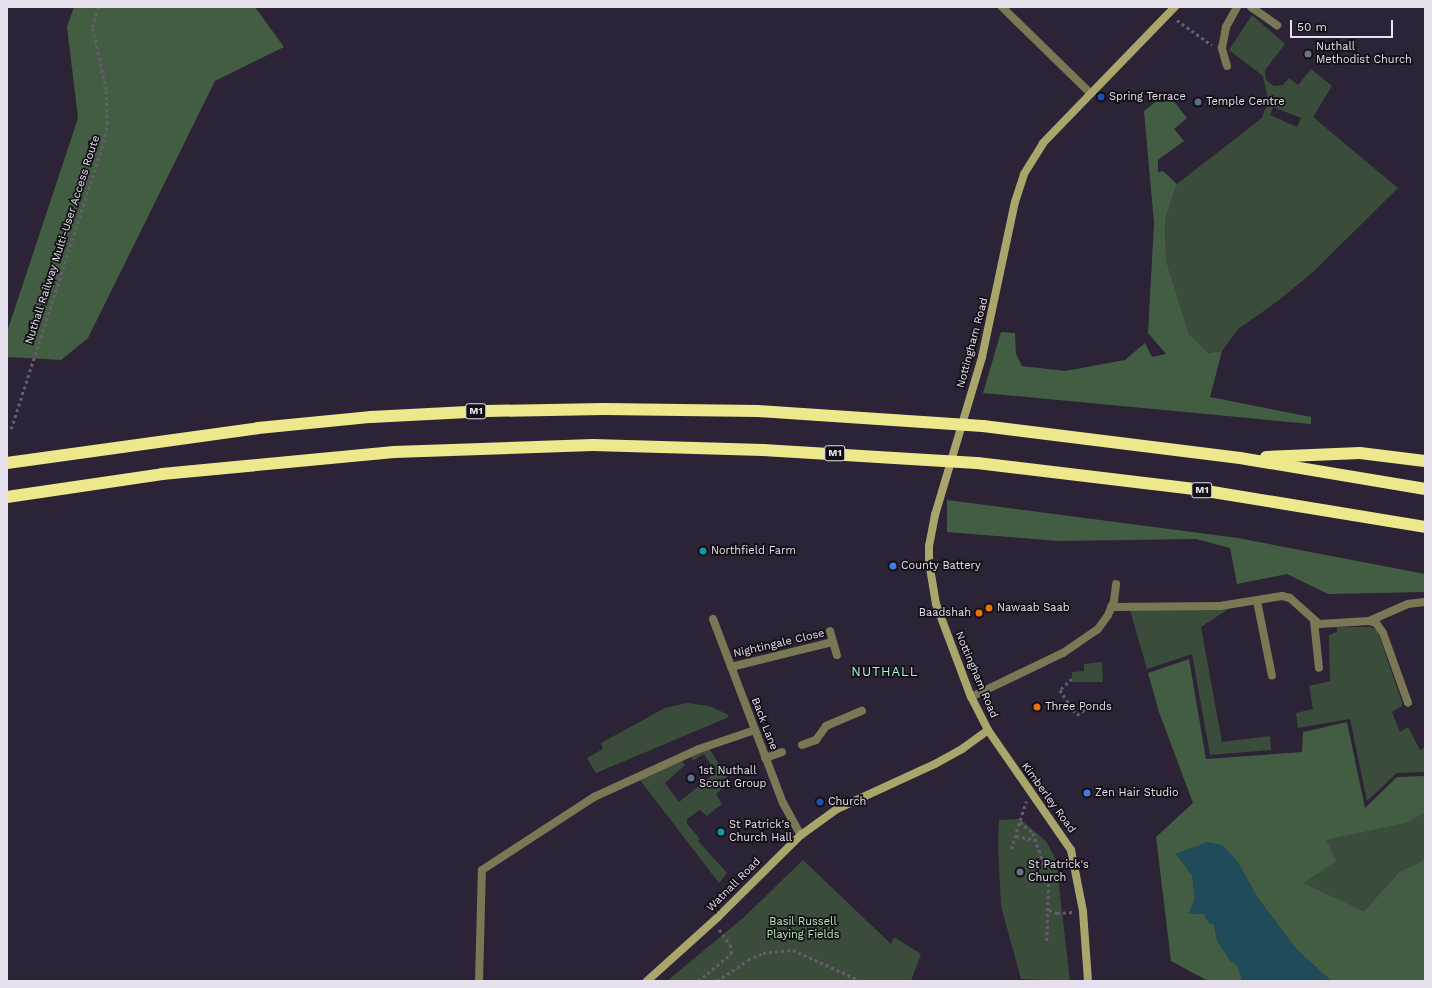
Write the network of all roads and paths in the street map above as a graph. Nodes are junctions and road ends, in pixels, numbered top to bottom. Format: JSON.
{"nodes":[{"id":1,"x":98,"y":7,"type":"edge"},
{"id":2,"x":1002,"y":7,"type":"edge"},
{"id":3,"x":1175,"y":7,"type":"edge"},
{"id":4,"x":1237,"y":7,"type":"edge"},
{"id":5,"x":1251,"y":7,"type":"edge"},
{"id":6,"x":1169,"y":13,"type":"junction"},
{"id":7,"x":1277,"y":25,"type":"dead end"},
{"id":8,"x":1222,"y":48,"type":"junction"},
{"id":9,"x":1227,"y":66,"type":"dead end"},
{"id":10,"x":1090,"y":93,"type":"junction"},
{"id":11,"x":11,"y":428,"type":"dead end"},
{"id":12,"x":1240,"y":458,"type":"junction"},
{"id":13,"x":1425,"y":461,"type":"edge"},
{"id":14,"x":7,"y":463,"type":"edge"},
{"id":15,"x":1425,"y":489,"type":"edge"},
{"id":16,"x":7,"y":497,"type":"edge"},
{"id":17,"x":1425,"y":527,"type":"edge"},
{"id":18,"x":1116,"y":584,"type":"dead end"},
{"id":19,"x":1256,"y":601,"type":"junction"},
{"id":20,"x":1425,"y":602,"type":"edge"},
{"id":21,"x":1111,"y":608,"type":"junction"},
{"id":22,"x":713,"y":619,"type":"dead end"},
{"id":23,"x":1314,"y":621,"type":"junction"},
{"id":24,"x":1369,"y":621,"type":"junction"},
{"id":25,"x":830,"y":631,"type":"dead end"},
{"id":26,"x":833,"y":642,"type":"junction"},
{"id":27,"x":837,"y":655,"type":"dead end"},
{"id":28,"x":731,"y":667,"type":"junction"},
{"id":29,"x":1319,"y":668,"type":"dead end"},
{"id":30,"x":1272,"y":676,"type":"dead end"},
{"id":31,"x":1072,"y":679,"type":"dead end"},
{"id":32,"x":971,"y":697,"type":"junction"},
{"id":33,"x":1069,"y":703,"type":"junction"},
{"id":34,"x":1408,"y":703,"type":"dead end"},
{"id":35,"x":1087,"y":708,"type":"dead end"},
{"id":36,"x":1058,"y":711,"type":"dead end"},
{"id":37,"x":862,"y":712,"type":"dead end"},
{"id":38,"x":755,"y":730,"type":"junction"},
{"id":39,"x":988,"y":730,"type":"junction"},
{"id":40,"x":802,"y":745,"type":"dead end"},
{"id":41,"x":782,"y":752,"type":"dead end"},
{"id":42,"x":765,"y":758,"type":"junction"},
{"id":43,"x":1030,"y":792,"type":"junction"},
{"id":44,"x":1020,"y":822,"type":"junction"},
{"id":45,"x":801,"y":835,"type":"junction"},
{"id":46,"x":1016,"y":836,"type":"junction"},
{"id":47,"x":1035,"y":840,"type":"junction"},
{"id":48,"x":1011,"y":849,"type":"dead end"},
{"id":49,"x":1049,"y":910,"type":"junction"},
{"id":50,"x":1083,"y":911,"type":"junction"},
{"id":51,"x":714,"y":921,"type":"junction"},
{"id":52,"x":1047,"y":941,"type":"dead end"},
{"id":53,"x":479,"y":981,"type":"edge"},
{"id":54,"x":647,"y":981,"type":"edge"},
{"id":55,"x":698,"y":981,"type":"edge"},
{"id":56,"x":717,"y":981,"type":"edge"},
{"id":57,"x":861,"y":981,"type":"edge"},
{"id":58,"x":1088,"y":981,"type":"edge"}],
"edges":[{"from":1,"to":11,"type":"path","name":"Nuthall Railway Multi-User Access Route"},
{"from":2,"to":10,"type":"street"},
{"from":3,"to":6,"type":"main road","name":"Nottingham Road"},
{"from":4,"to":8,"type":"street"},
{"from":5,"to":7,"type":"street"},
{"from":6,"to":8,"type":"path"},
{"from":6,"to":10,"type":"main road","name":"Nottingham Road"},
{"from":8,"to":9,"type":"street"},
{"from":10,"to":32,"type":"main road","name":"Nottingham Road"},
{"from":12,"to":13,"type":"highway"},
{"from":12,"to":14,"type":"highway","number":"M1"},
{"from":12,"to":15,"type":"highway","number":"M1"},
{"from":16,"to":17,"type":"highway","number":"M1"},
{"from":18,"to":21,"type":"street"},
{"from":19,"to":21,"type":"street"},
{"from":19,"to":23,"type":"street"},
{"from":19,"to":30,"type":"street"},
{"from":20,"to":24,"type":"street"},
{"from":21,"to":32,"type":"street"},
{"from":22,"to":28,"type":"street","name":"Back Lane"},
{"from":23,"to":24,"type":"street"},
{"from":23,"to":29,"type":"street"},
{"from":24,"to":34,"type":"street"},
{"from":25,"to":26,"type":"street","name":"Nightingale Close"},
{"from":26,"to":27,"type":"street","name":"Nightingale Close"},
{"from":26,"to":28,"type":"street","name":"Nightingale Close"},
{"from":28,"to":38,"type":"street","name":"Back Lane"},
{"from":31,"to":33,"type":"path"},
{"from":32,"to":39,"type":"main road","name":"Nottingham Road"},
{"from":33,"to":35,"type":"path"},
{"from":33,"to":36,"type":"path"},
{"from":37,"to":40,"type":"street"},
{"from":38,"to":42,"type":"street","name":"Back Lane"},
{"from":38,"to":53,"type":"street"},
{"from":39,"to":43,"type":"main road","name":"Kimberley Road"},
{"from":39,"to":45,"type":"main road","name":"Watnall Road"},
{"from":41,"to":42,"type":"street"},
{"from":42,"to":45,"type":"street","name":"Back Lane"},
{"from":43,"to":44,"type":"path"},
{"from":43,"to":50,"type":"main road","name":"Kimberley Road"},
{"from":44,"to":46,"type":"path"},
{"from":44,"to":47,"type":"path"},
{"from":45,"to":51,"type":"main road","name":"Watnall Road"},
{"from":46,"to":47,"type":"path"},
{"from":46,"to":48,"type":"path"},
{"from":47,"to":49,"type":"path"},
{"from":49,"to":50,"type":"path"},
{"from":49,"to":52,"type":"path"},
{"from":50,"to":58,"type":"main road","name":"Kimberley Road"},
{"from":51,"to":54,"type":"main road","name":"Watnall Road"},
{"from":51,"to":55,"type":"path"},
{"from":56,"to":57,"type":"path"}]}
